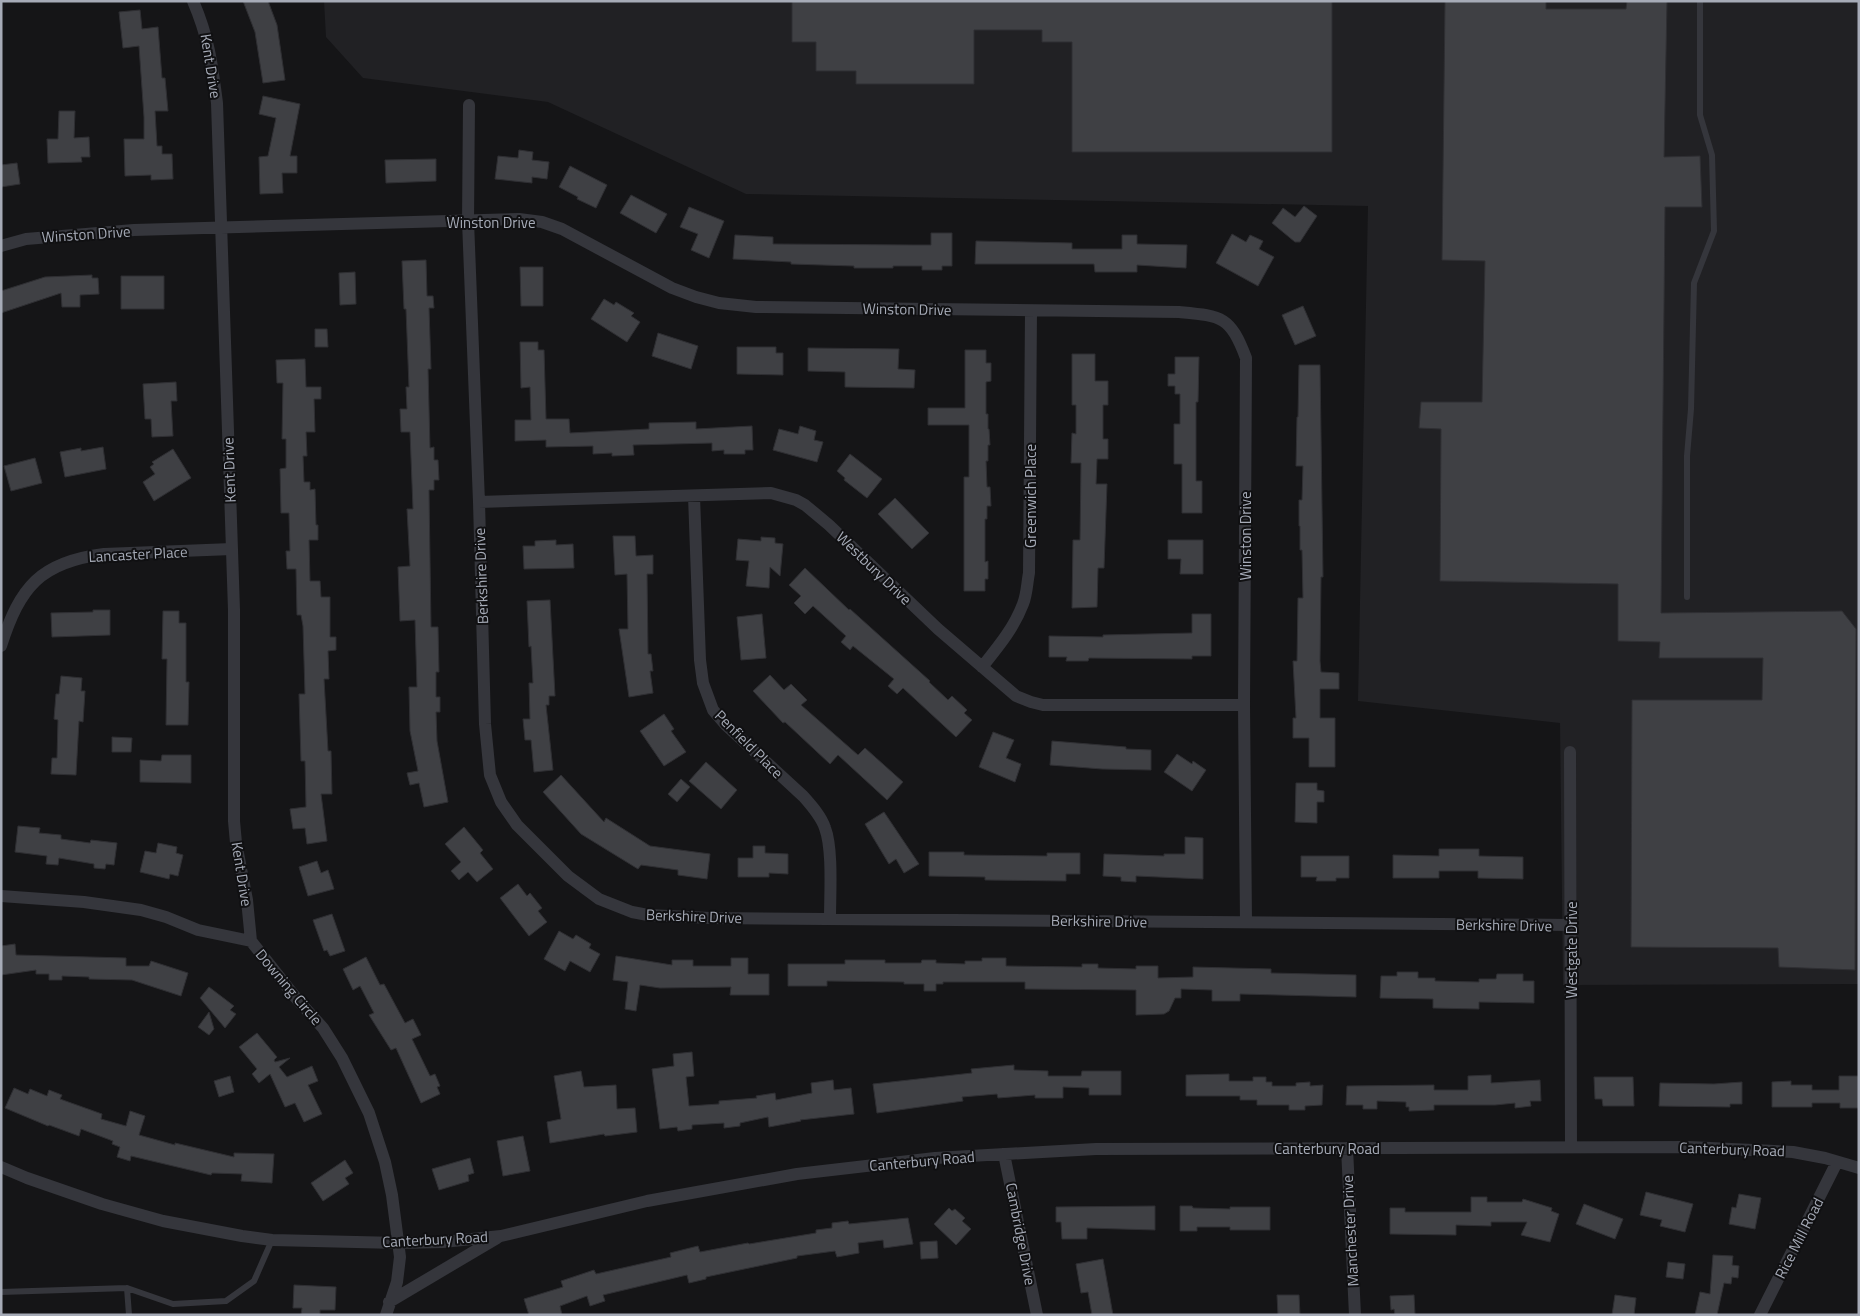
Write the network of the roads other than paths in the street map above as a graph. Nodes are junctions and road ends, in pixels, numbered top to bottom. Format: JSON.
{"nodes":[{"id":1,"x":193,"y":1,"type":"edge"},
{"id":2,"x":1700,"y":1,"type":"edge"},
{"id":3,"x":469,"y":104,"type":"dead end"},
{"id":4,"x":468,"y":221,"type":"junction"},
{"id":5,"x":220,"y":228,"type":"junction"},
{"id":6,"x":1,"y":246,"type":"edge"},
{"id":7,"x":1031,"y":311,"type":"junction"},
{"id":8,"x":694,"y":496,"type":"junction"},
{"id":9,"x":479,"y":502,"type":"junction"},
{"id":10,"x":232,"y":549,"type":"junction"},
{"id":11,"x":1687,"y":597,"type":"dead end"},
{"id":12,"x":1,"y":646,"type":"edge"},
{"id":13,"x":982,"y":667,"type":"junction"},
{"id":14,"x":1244,"y":705,"type":"junction"},
{"id":15,"x":1570,"y":752,"type":"dead end"},
{"id":16,"x":1,"y":896,"type":"edge"},
{"id":17,"x":830,"y":918,"type":"junction"},
{"id":18,"x":1246,"y":922,"type":"junction"},
{"id":19,"x":1571,"y":925,"type":"junction"},
{"id":20,"x":250,"y":941,"type":"junction"},
{"id":21,"x":1571,"y":1147,"type":"junction"},
{"id":22,"x":1347,"y":1148,"type":"junction"},
{"id":23,"x":1004,"y":1154,"type":"junction"},
{"id":24,"x":1837,"y":1162,"type":"junction"},
{"id":25,"x":1,"y":1167,"type":"edge"},
{"id":26,"x":1859,"y":1168,"type":"edge"},
{"id":27,"x":501,"y":1236,"type":"junction"},
{"id":28,"x":272,"y":1240,"type":"junction"},
{"id":29,"x":398,"y":1242,"type":"junction"},
{"id":30,"x":128,"y":1288,"type":"junction"},
{"id":31,"x":1,"y":1292,"type":"edge"},
{"id":32,"x":390,"y":1302,"type":"junction"},
{"id":33,"x":129,"y":1315,"type":"edge"},
{"id":34,"x":386,"y":1315,"type":"edge"},
{"id":35,"x":1037,"y":1315,"type":"edge"},
{"id":36,"x":1354,"y":1315,"type":"edge"},
{"id":37,"x":1760,"y":1315,"type":"edge"}],
"edges":[{"from":1,"to":5,"type":"street","name":"Kent Drive"},
{"from":2,"to":11,"type":"lane"},
{"from":3,"to":4,"type":"street","name":"Berkshire Drive"},
{"from":4,"to":5,"type":"street","name":"Winston Drive"},
{"from":4,"to":7,"type":"street","name":"Winston Drive"},
{"from":4,"to":9,"type":"street","name":"Berkshire Drive"},
{"from":5,"to":6,"type":"street","name":"Winston Drive"},
{"from":5,"to":10,"type":"street","name":"Kent Drive"},
{"from":7,"to":13,"type":"street","name":"Greenwich Place"},
{"from":7,"to":14,"type":"street","name":"Winston Drive"},
{"from":8,"to":9,"type":"street","name":"Westbury Drive"},
{"from":8,"to":13,"type":"street","name":"Westbury Drive"},
{"from":8,"to":17,"type":"street","name":"Penfield Place"},
{"from":9,"to":17,"type":"street","name":"Berkshire Drive"},
{"from":10,"to":12,"type":"street","name":"Lancaster Place"},
{"from":10,"to":20,"type":"street","name":"Kent Drive"},
{"from":13,"to":14,"type":"street","name":"Westbury Drive"},
{"from":14,"to":18,"type":"street","name":"Winston Drive"},
{"from":15,"to":19,"type":"street","name":"Westgate Drive"},
{"from":16,"to":20,"type":"street","name":"Downing Circle"},
{"from":17,"to":18,"type":"street","name":"Berkshire Drive"},
{"from":18,"to":19,"type":"street","name":"Berkshire Drive"},
{"from":19,"to":21,"type":"street","name":"Westgate Drive"},
{"from":20,"to":29,"type":"street","name":"Downing Circle"},
{"from":21,"to":22,"type":"street","name":"Canterbury Road"},
{"from":21,"to":24,"type":"street","name":"Canterbury Road"},
{"from":22,"to":23,"type":"street","name":"Canterbury Road"},
{"from":22,"to":36,"type":"street","name":"Manchester Drive"},
{"from":23,"to":27,"type":"street","name":"Canterbury Road"},
{"from":23,"to":35,"type":"street","name":"Cambridge Drive"},
{"from":24,"to":26,"type":"street","name":"Canterbury Road"},
{"from":24,"to":37,"type":"street","name":"Rice Mill Road"},
{"from":25,"to":28,"type":"street","name":"Canterbury Road"},
{"from":27,"to":29,"type":"street","name":"Canterbury Road"},
{"from":27,"to":32,"type":"street"},
{"from":28,"to":29,"type":"street","name":"Canterbury Road"},
{"from":28,"to":30,"type":"lane"},
{"from":29,"to":32,"type":"street"},
{"from":30,"to":31,"type":"lane"},
{"from":30,"to":33,"type":"lane"},
{"from":32,"to":34,"type":"street"}]}
